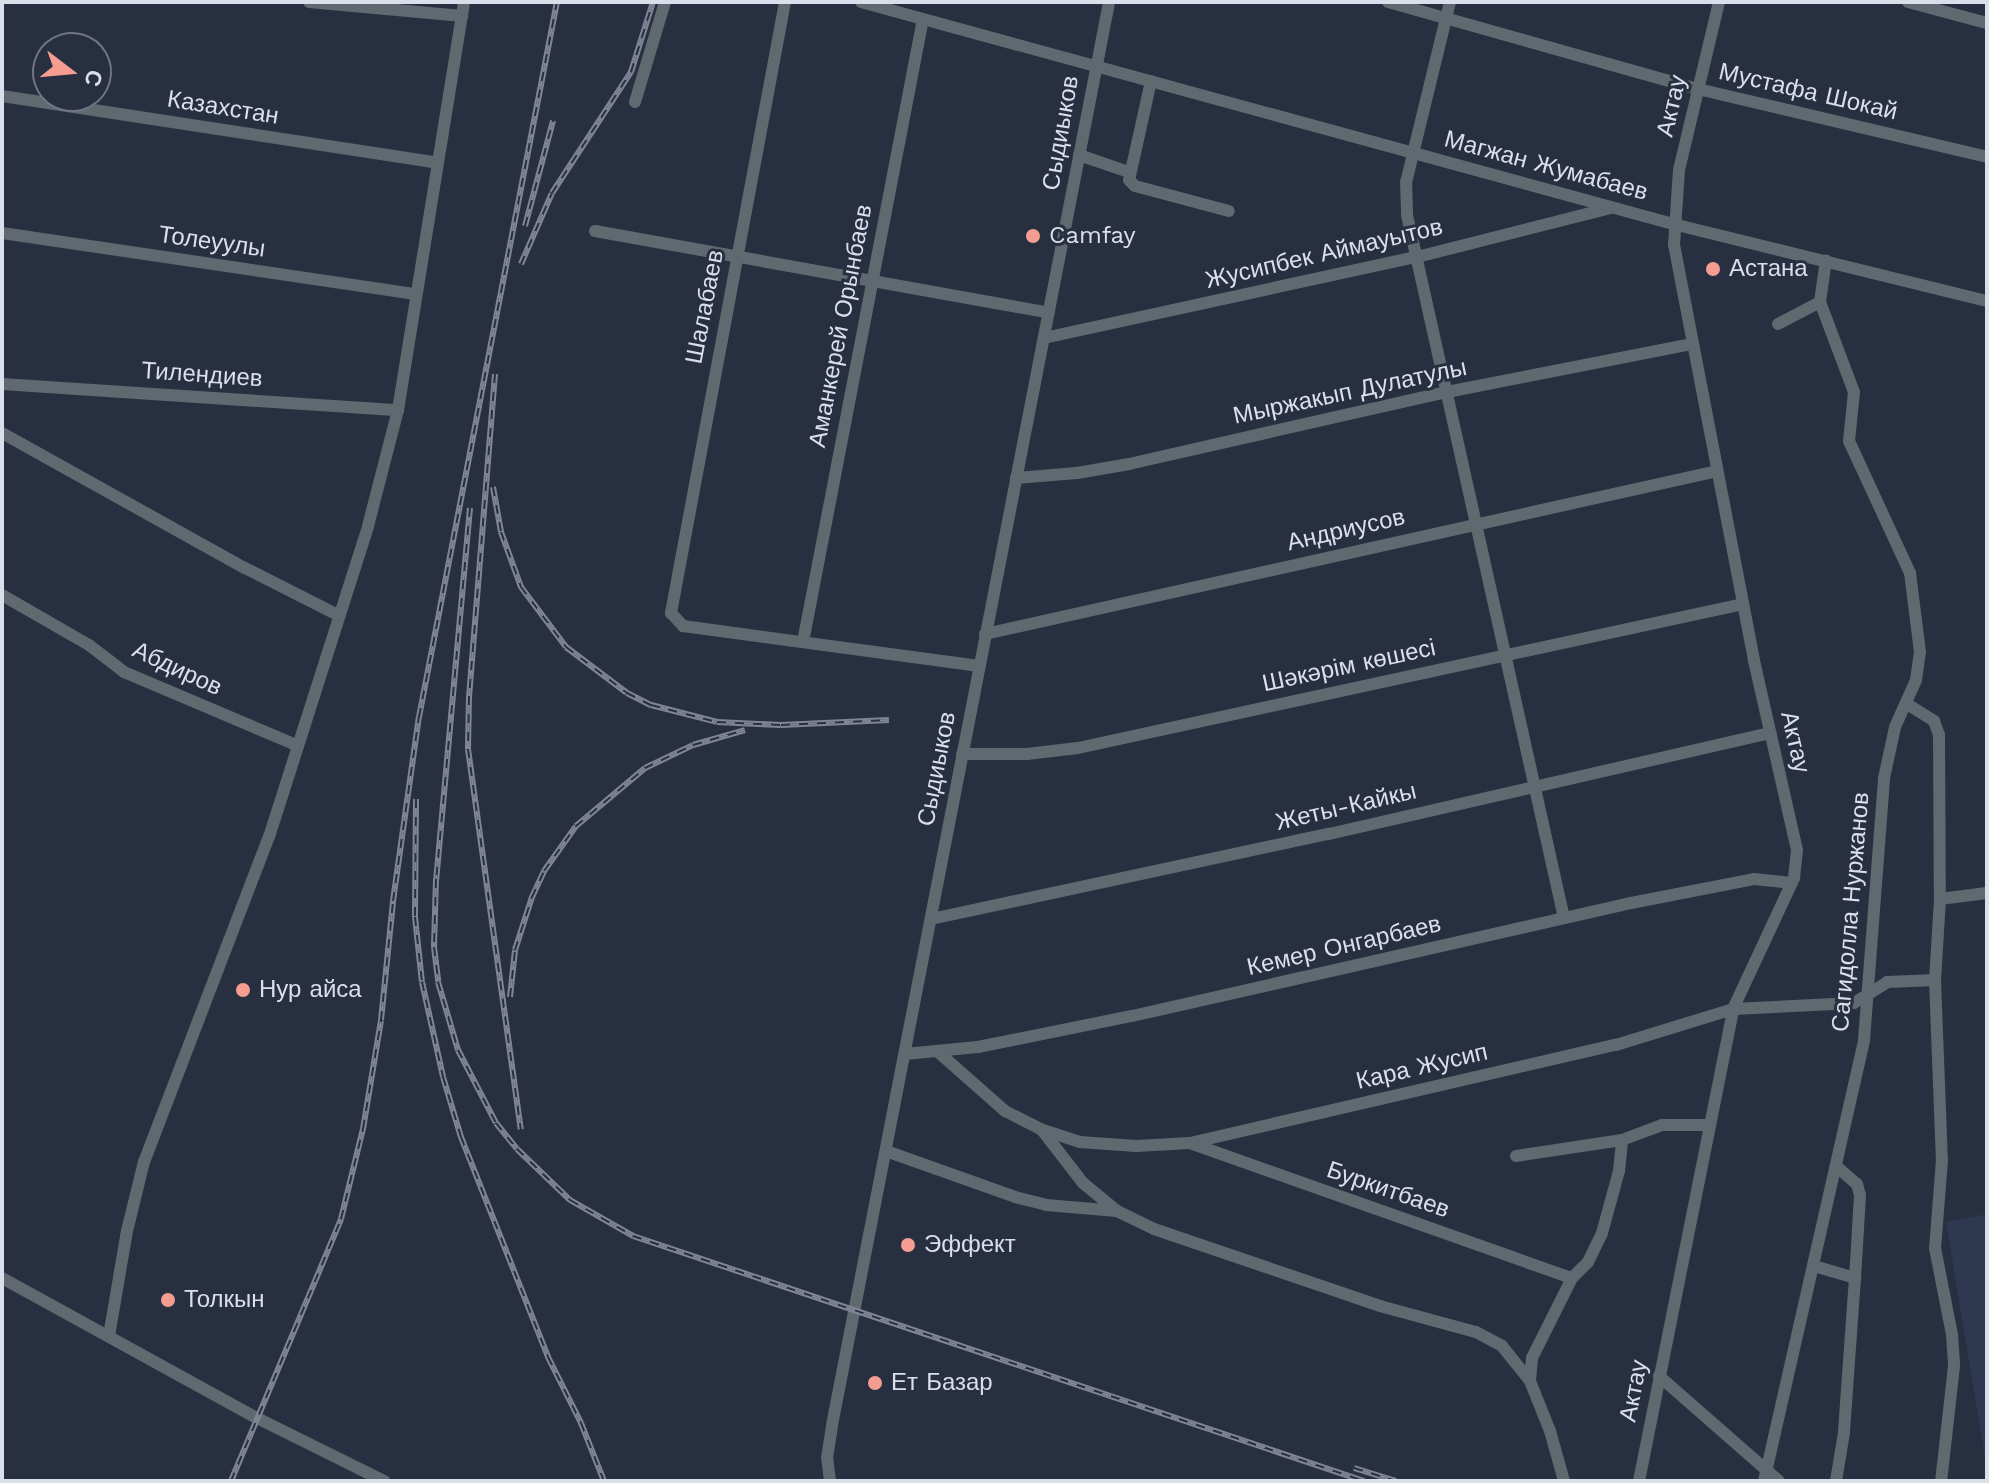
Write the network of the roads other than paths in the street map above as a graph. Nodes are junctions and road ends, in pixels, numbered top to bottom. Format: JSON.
{"nodes":[{"id":1,"x":309,"y":2,"type":"edge"},
{"id":2,"x":464,"y":2,"type":"edge"},
{"id":3,"x":665,"y":2,"type":"edge"},
{"id":4,"x":785,"y":2,"type":"edge"},
{"id":5,"x":861,"y":2,"type":"edge"},
{"id":6,"x":1109,"y":2,"type":"edge"},
{"id":7,"x":1388,"y":2,"type":"edge"},
{"id":8,"x":1450,"y":2,"type":"edge"},
{"id":9,"x":1719,"y":2,"type":"edge"},
{"id":10,"x":1908,"y":2,"type":"edge"},
{"id":11,"x":462,"y":16,"type":"junction"},
{"id":12,"x":1445,"y":18,"type":"junction"},
{"id":13,"x":923,"y":19,"type":"junction"},
{"id":14,"x":1987,"y":23,"type":"edge"},
{"id":15,"x":1096,"y":65,"type":"junction"},
{"id":16,"x":1151,"y":81,"type":"junction"},
{"id":17,"x":1698,"y":89,"type":"junction"},
{"id":18,"x":2,"y":96,"type":"edge"},
{"id":19,"x":635,"y":102,"type":"dead end"},
{"id":20,"x":1413,"y":152,"type":"junction"},
{"id":21,"x":1079,"y":155,"type":"junction"},
{"id":22,"x":1987,"y":157,"type":"edge"},
{"id":23,"x":438,"y":163,"type":"junction"},
{"id":24,"x":1129,"y":172,"type":"junction"},
{"id":25,"x":1613,"y":207,"type":"junction"},
{"id":26,"x":1229,"y":211,"type":"dead end"},
{"id":27,"x":1673,"y":224,"type":"junction"},
{"id":28,"x":595,"y":231,"type":"dead end"},
{"id":29,"x":2,"y":233,"type":"edge"},
{"id":30,"x":1417,"y":257,"type":"junction"},
{"id":31,"x":737,"y":258,"type":"junction"},
{"id":32,"x":1826,"y":260,"type":"junction"},
{"id":33,"x":872,"y":283,"type":"junction"},
{"id":34,"x":416,"y":294,"type":"junction"},
{"id":35,"x":1987,"y":301,"type":"edge"},
{"id":36,"x":1820,"y":302,"type":"junction"},
{"id":37,"x":1049,"y":313,"type":"junction"},
{"id":38,"x":1778,"y":324,"type":"dead end"},
{"id":39,"x":1044,"y":338,"type":"junction"},
{"id":40,"x":1692,"y":344,"type":"junction"},
{"id":41,"x":2,"y":384,"type":"edge"},
{"id":42,"x":1447,"y":392,"type":"junction"},
{"id":43,"x":398,"y":410,"type":"junction"},
{"id":44,"x":2,"y":433,"type":"edge"},
{"id":45,"x":1717,"y":471,"type":"junction"},
{"id":46,"x":1016,"y":478,"type":"junction"},
{"id":47,"x":1476,"y":523,"type":"junction"},
{"id":48,"x":2,"y":595,"type":"edge"},
{"id":49,"x":1743,"y":604,"type":"junction"},
{"id":50,"x":340,"y":616,"type":"junction"},
{"id":51,"x":985,"y":634,"type":"junction"},
{"id":52,"x":803,"y":642,"type":"junction"},
{"id":53,"x":1505,"y":654,"type":"junction"},
{"id":54,"x":979,"y":666,"type":"junction"},
{"id":55,"x":1907,"y":704,"type":"junction"},
{"id":56,"x":1771,"y":733,"type":"junction"},
{"id":57,"x":298,"y":746,"type":"junction"},
{"id":58,"x":962,"y":754,"type":"junction"},
{"id":59,"x":1535,"y":786,"type":"junction"},
{"id":60,"x":1792,"y":883,"type":"junction"},
{"id":61,"x":1987,"y":893,"type":"edge"},
{"id":62,"x":1940,"y":899,"type":"junction"},
{"id":63,"x":1564,"y":918,"type":"junction"},
{"id":64,"x":931,"y":919,"type":"junction"},
{"id":65,"x":1935,"y":980,"type":"junction"},
{"id":66,"x":1870,"y":993,"type":"junction"},
{"id":67,"x":1733,"y":1009,"type":"junction"},
{"id":68,"x":937,"y":1051,"type":"junction"},
{"id":69,"x":905,"y":1054,"type":"junction"},
{"id":70,"x":1708,"y":1125,"type":"junction"},
{"id":71,"x":1040,"y":1129,"type":"junction"},
{"id":72,"x":1622,"y":1140,"type":"junction"},
{"id":73,"x":1190,"y":1143,"type":"junction"},
{"id":74,"x":886,"y":1151,"type":"junction"},
{"id":75,"x":1516,"y":1156,"type":"dead end"},
{"id":76,"x":1836,"y":1166,"type":"junction"},
{"id":77,"x":1117,"y":1211,"type":"junction"},
{"id":78,"x":1814,"y":1266,"type":"junction"},
{"id":79,"x":2,"y":1278,"type":"edge"},
{"id":80,"x":1572,"y":1278,"type":"junction"},
{"id":81,"x":1855,"y":1278,"type":"junction"},
{"id":82,"x":109,"y":1336,"type":"junction"},
{"id":83,"x":1659,"y":1376,"type":"junction"},
{"id":84,"x":1530,"y":1381,"type":"junction"},
{"id":85,"x":1766,"y":1475,"type":"edge"},
{"id":86,"x":384,"y":1481,"type":"edge"},
{"id":87,"x":830,"y":1481,"type":"edge"},
{"id":88,"x":1564,"y":1481,"type":"edge"},
{"id":89,"x":1639,"y":1481,"type":"edge"},
{"id":90,"x":1779,"y":1481,"type":"edge"},
{"id":91,"x":1836,"y":1481,"type":"edge"},
{"id":92,"x":1941,"y":1481,"type":"edge"}],
"edges":[{"from":1,"to":11,"type":"street"},
{"from":2,"to":11,"type":"street"},
{"from":3,"to":19,"type":"street"},
{"from":4,"to":31,"type":"street","name":"Шалабаев"},
{"from":5,"to":13,"type":"street","name":"Магжан Жумабаев"},
{"from":6,"to":15,"type":"street","name":"Сыдиыков"},
{"from":7,"to":12,"type":"street","name":"Мустафа Шокай"},
{"from":8,"to":12,"type":"street"},
{"from":9,"to":17,"type":"street","name":"Актау"},
{"from":10,"to":14,"type":"street"},
{"from":11,"to":23,"type":"street"},
{"from":12,"to":17,"type":"street","name":"Мустафа Шокай"},
{"from":12,"to":20,"type":"street"},
{"from":13,"to":15,"type":"street","name":"Магжан Жумабаев"},
{"from":13,"to":33,"type":"street","name":"Аманкерей Орынбаев"},
{"from":15,"to":16,"type":"street","name":"Магжан Жумабаев"},
{"from":15,"to":21,"type":"street","name":"Сыдиыков"},
{"from":16,"to":20,"type":"street","name":"Магжан Жумабаев"},
{"from":16,"to":24,"type":"street"},
{"from":17,"to":22,"type":"street","name":"Мустафа Шокай"},
{"from":17,"to":27,"type":"street","name":"Актау"},
{"from":18,"to":23,"type":"street","name":"Казахстан"},
{"from":20,"to":25,"type":"street","name":"Магжан Жумабаев"},
{"from":20,"to":30,"type":"street"},
{"from":21,"to":24,"type":"street"},
{"from":21,"to":37,"type":"street","name":"Сыдиыков"},
{"from":23,"to":34,"type":"street"},
{"from":24,"to":26,"type":"street"},
{"from":25,"to":27,"type":"street","name":"Магжан Жумабаев"},
{"from":25,"to":30,"type":"street","name":"Жусипбек Аймауытов"},
{"from":27,"to":32,"type":"street","name":"Магжан Жумабаев"},
{"from":27,"to":40,"type":"street","name":"Актау"},
{"from":28,"to":31,"type":"street"},
{"from":29,"to":34,"type":"street","name":"Толеуулы"},
{"from":30,"to":39,"type":"street","name":"Жусипбек Аймауытов"},
{"from":30,"to":42,"type":"street"},
{"from":31,"to":33,"type":"street"},
{"from":31,"to":52,"type":"street","name":"Шалабаев"},
{"from":32,"to":35,"type":"street","name":"Магжан Жумабаев"},
{"from":32,"to":36,"type":"street"},
{"from":33,"to":37,"type":"street"},
{"from":33,"to":52,"type":"street","name":"Аманкерей Орынбаев"},
{"from":34,"to":43,"type":"street"},
{"from":36,"to":38,"type":"street"},
{"from":36,"to":55,"type":"street","name":"Сагидолла Нуржанов"},
{"from":37,"to":39,"type":"street","name":"Сыдиыков"},
{"from":39,"to":46,"type":"street","name":"Сыдиыков"},
{"from":40,"to":42,"type":"street","name":"Мыржакып Дулатулы"},
{"from":40,"to":45,"type":"street","name":"Актау"},
{"from":41,"to":43,"type":"street","name":"Тилендиев"},
{"from":42,"to":46,"type":"street","name":"Мыржакып Дулатулы"},
{"from":42,"to":47,"type":"street"},
{"from":43,"to":50,"type":"street"},
{"from":44,"to":50,"type":"street"},
{"from":45,"to":47,"type":"street","name":"Андриусов"},
{"from":45,"to":49,"type":"street","name":"Актау"},
{"from":46,"to":51,"type":"street","name":"Сыдиыков"},
{"from":47,"to":51,"type":"street","name":"Андриусов"},
{"from":47,"to":53,"type":"street"},
{"from":48,"to":57,"type":"street","name":"Абдиров"},
{"from":49,"to":53,"type":"street","name":"Шәкәрім көшесі"},
{"from":49,"to":56,"type":"street","name":"Актау"},
{"from":50,"to":57,"type":"street"},
{"from":51,"to":54,"type":"street","name":"Сыдиыков"},
{"from":52,"to":54,"type":"street"},
{"from":53,"to":58,"type":"street","name":"Шәкәрім көшесі"},
{"from":53,"to":59,"type":"street"},
{"from":54,"to":58,"type":"street","name":"Сыдиыков"},
{"from":55,"to":62,"type":"street"},
{"from":55,"to":66,"type":"street","name":"Сагидолла Нуржанов"},
{"from":56,"to":59,"type":"street","name":"Жеты-Кайкы"},
{"from":56,"to":60,"type":"street","name":"Актау"},
{"from":57,"to":82,"type":"street"},
{"from":58,"to":64,"type":"street","name":"Сыдиыков"},
{"from":59,"to":63,"type":"street"},
{"from":59,"to":64,"type":"street","name":"Жеты-Кайкы"},
{"from":60,"to":63,"type":"street","name":"Кемер Онгарбаев"},
{"from":60,"to":67,"type":"street","name":"Актау"},
{"from":61,"to":62,"type":"street"},
{"from":62,"to":65,"type":"street"},
{"from":63,"to":68,"type":"street","name":"Кемер Онгарбаев"},
{"from":64,"to":69,"type":"street","name":"Сыдиыков"},
{"from":65,"to":66,"type":"street","name":"Кара Жусип"},
{"from":65,"to":92,"type":"street"},
{"from":66,"to":67,"type":"street","name":"Кара Жусип"},
{"from":66,"to":76,"type":"street","name":"Сагидолла Нуржанов"},
{"from":67,"to":70,"type":"street","name":"Актау"},
{"from":67,"to":73,"type":"street","name":"Кара Жусип"},
{"from":68,"to":69,"type":"street","name":"Кемер Онгарбаев"},
{"from":68,"to":71,"type":"street","name":"Кара Жусип"},
{"from":69,"to":74,"type":"street","name":"Сыдиыков"},
{"from":70,"to":72,"type":"street"},
{"from":70,"to":83,"type":"street","name":"Актау"},
{"from":71,"to":73,"type":"street","name":"Кара Жусип"},
{"from":71,"to":77,"type":"street"},
{"from":72,"to":75,"type":"street"},
{"from":72,"to":80,"type":"street"},
{"from":73,"to":80,"type":"street","name":"Буркитбаев"},
{"from":74,"to":77,"type":"street"},
{"from":74,"to":87,"type":"street","name":"Сыдиыков"},
{"from":76,"to":78,"type":"street","name":"Сагидолла Нуржанов"},
{"from":76,"to":81,"type":"street"},
{"from":77,"to":84,"type":"street"},
{"from":78,"to":81,"type":"street"},
{"from":78,"to":85,"type":"street","name":"Сагидолла Нуржанов"},
{"from":79,"to":82,"type":"street"},
{"from":80,"to":84,"type":"street"},
{"from":81,"to":91,"type":"street"},
{"from":82,"to":86,"type":"street"},
{"from":83,"to":85,"type":"street"},
{"from":83,"to":89,"type":"street","name":"Актау"},
{"from":84,"to":88,"type":"street"},
{"from":85,"to":90,"type":"street"}]}
